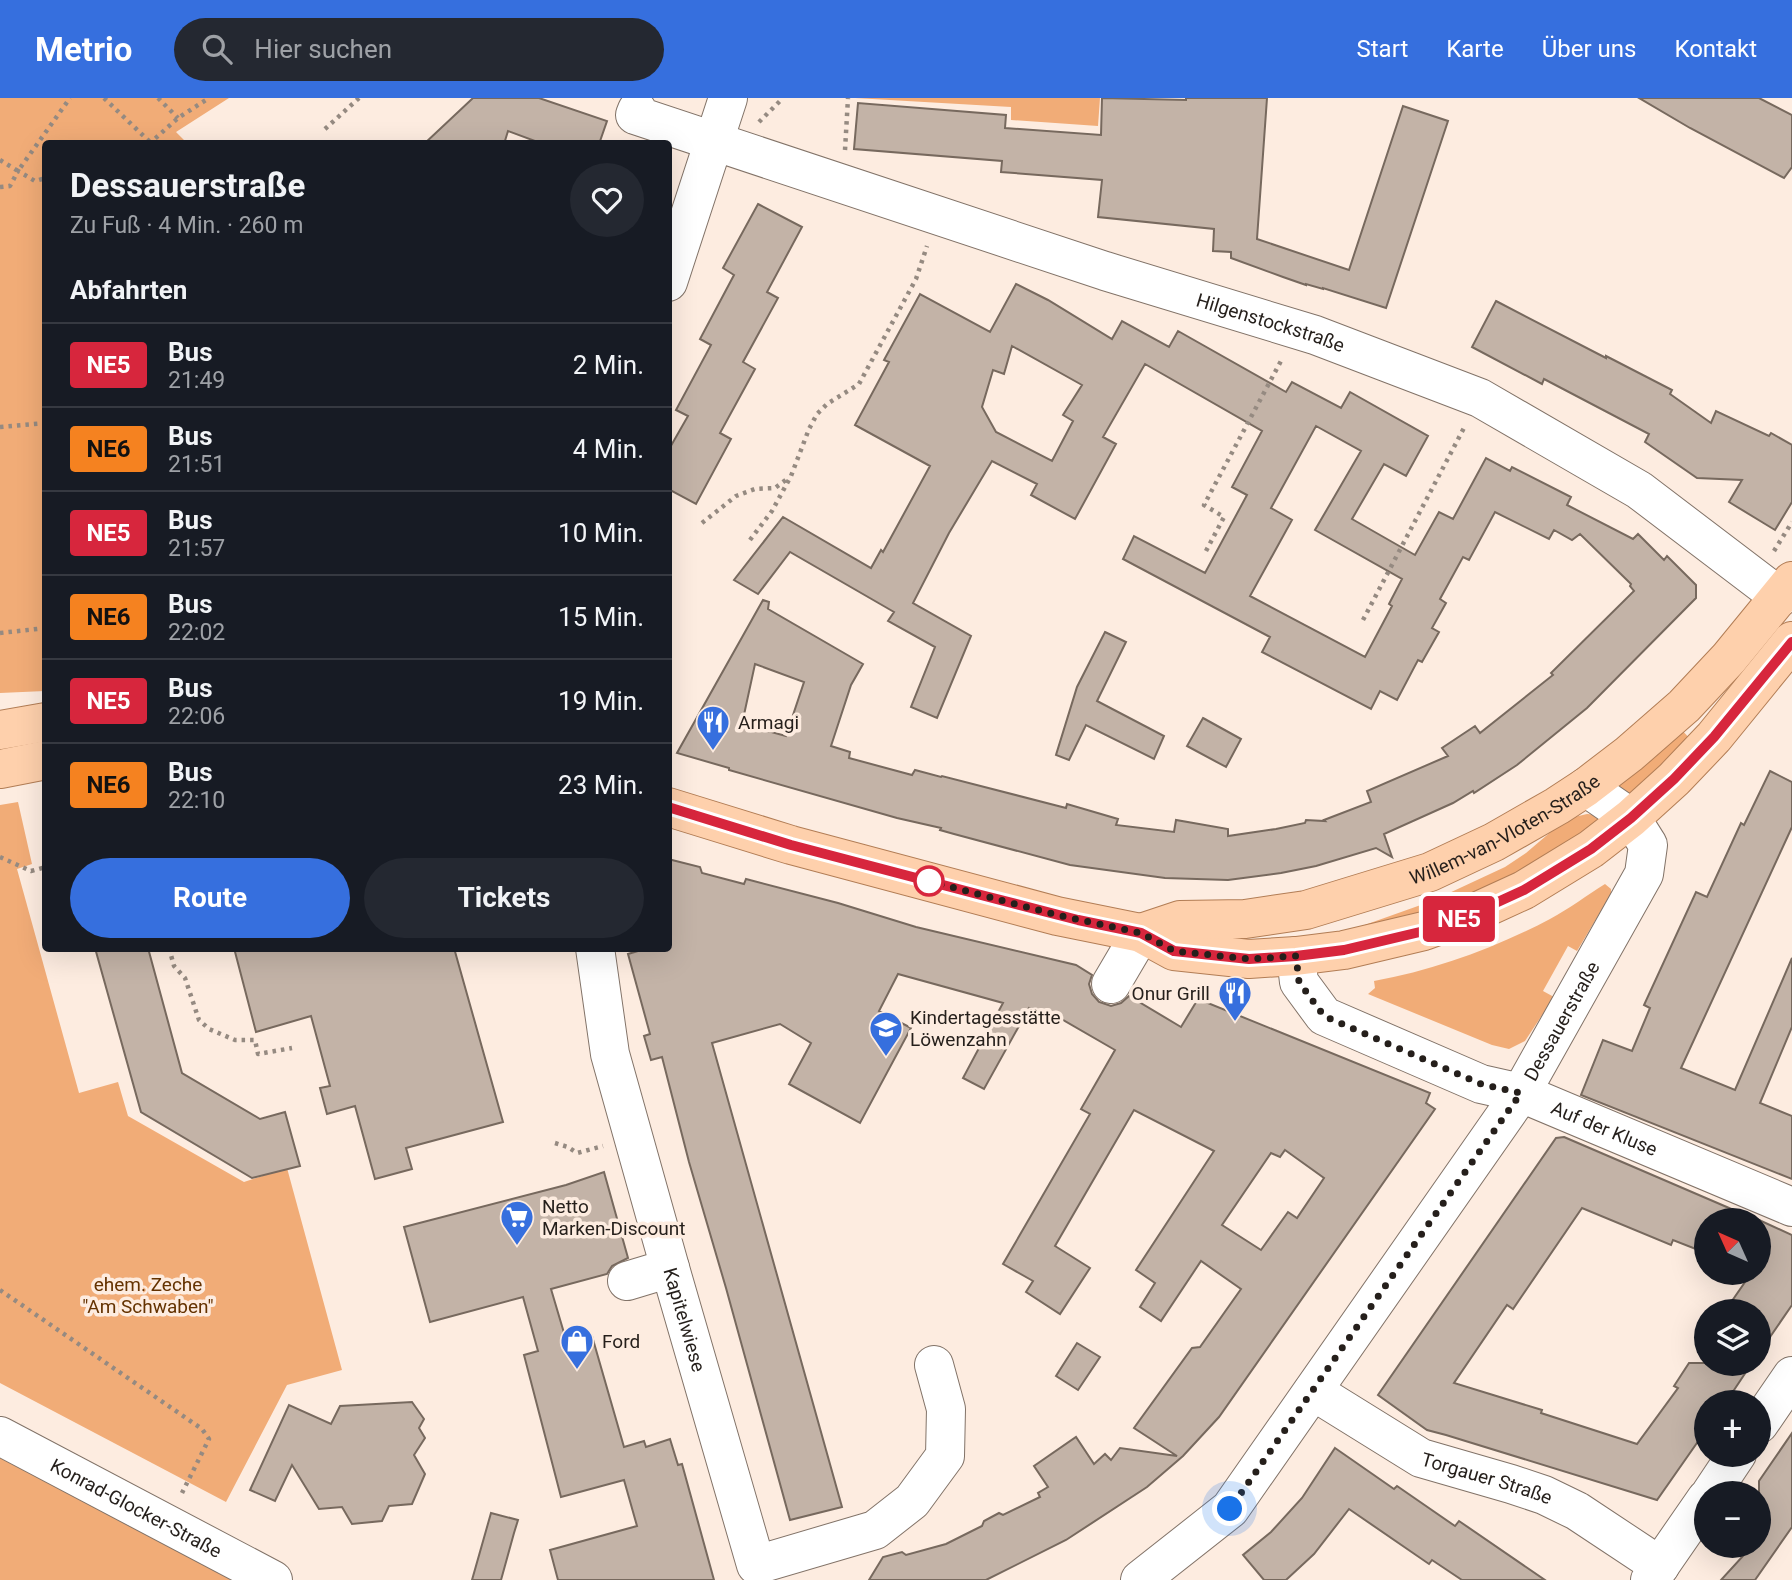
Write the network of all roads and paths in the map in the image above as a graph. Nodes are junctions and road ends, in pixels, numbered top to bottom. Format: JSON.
{"nodes":[{"id":1,"x":70,"y":98,"type":"edge"},
{"id":2,"x":104,"y":98,"type":"edge"},
{"id":3,"x":158,"y":98,"type":"edge"},
{"id":4,"x":209,"y":98,"type":"edge"},
{"id":5,"x":359,"y":98,"type":"edge"},
{"id":6,"x":728,"y":98,"type":"edge"},
{"id":7,"x":848,"y":98,"type":"edge"},
{"id":8,"x":637,"y":110,"type":"dead end"},
{"id":9,"x":178,"y":118,"type":"junction"},
{"id":10,"x":325,"y":129,"type":"dead end"},
{"id":11,"x":147,"y":140,"type":"edge"},
{"id":12,"x":153,"y":140,"type":"edge"},
{"id":13,"x":715,"y":142,"type":"junction"},
{"id":14,"x":0,"y":160,"type":"edge"},
{"id":15,"x":18,"y":171,"type":"junction"},
{"id":16,"x":42,"y":179,"type":"edge"},
{"id":17,"x":843,"y":184,"type":"junction"},
{"id":18,"x":0,"y":187,"type":"edge"},
{"id":19,"x":937,"y":215,"type":"junction"},
{"id":20,"x":672,"y":270,"type":"edge"},
{"id":21,"x":1297,"y":330,"type":"junction"},
{"id":22,"x":1480,"y":398,"type":"junction"},
{"id":23,"x":42,"y":423,"type":"edge"},
{"id":24,"x":0,"y":427,"type":"edge"},
{"id":25,"x":791,"y":476,"type":"junction"},
{"id":26,"x":702,"y":523,"type":"dead end"},
{"id":27,"x":750,"y":540,"type":"dead end"},
{"id":28,"x":1206,"y":551,"type":"dead end"},
{"id":29,"x":1786,"y":589,"type":"edge"},
{"id":30,"x":1363,"y":620,"type":"dead end"},
{"id":31,"x":42,"y":628,"type":"edge"},
{"id":32,"x":0,"y":633,"type":"edge"},
{"id":33,"x":1792,"y":642,"type":"edge"},
{"id":34,"x":42,"y":723,"type":"edge"},
{"id":35,"x":0,"y":730,"type":"edge"},
{"id":36,"x":42,"y":761,"type":"edge"},
{"id":37,"x":0,"y":769,"type":"edge"},
{"id":38,"x":1586,"y":787,"type":"junction"},
{"id":39,"x":672,"y":808,"type":"edge"},
{"id":40,"x":1631,"y":818,"type":"junction"},
{"id":41,"x":0,"y":857,"type":"edge"},
{"id":42,"x":42,"y":868,"type":"edge"},
{"id":43,"x":1430,"y":872,"type":"junction"},
{"id":44,"x":1141,"y":933,"type":"junction"},
{"id":45,"x":170,"y":952,"type":"edge"},
{"id":46,"x":596,"y":952,"type":"edge"},
{"id":47,"x":1298,"y":969,"type":"junction"},
{"id":48,"x":1111,"y":984,"type":"dead end"},
{"id":49,"x":292,"y":1048,"type":"dead end"},
{"id":50,"x":1521,"y":1093,"type":"junction"},
{"id":51,"x":555,"y":1143,"type":"dead end"},
{"id":52,"x":600,"y":1147,"type":"dead end"},
{"id":53,"x":1792,"y":1207,"type":"edge"},
{"id":54,"x":670,"y":1268,"type":"junction"},
{"id":55,"x":627,"y":1281,"type":"dead end"},
{"id":56,"x":0,"y":1290,"type":"edge"},
{"id":57,"x":934,"y":1365,"type":"dead end"},
{"id":58,"x":1792,"y":1376,"type":"edge"},
{"id":59,"x":1313,"y":1391,"type":"junction"},
{"id":60,"x":1771,"y":1407,"type":"edge"},
{"id":61,"x":0,"y":1436,"type":"edge"},
{"id":62,"x":1694,"y":1516,"type":"edge"},
{"id":63,"x":166,"y":1525,"type":"junction"},
{"id":64,"x":1655,"y":1573,"type":"edge"},
{"id":65,"x":273,"y":1580,"type":"edge"},
{"id":66,"x":1140,"y":1580,"type":"edge"}],
"edges":[{"from":1,"to":15,"type":"path"},
{"from":2,"to":11,"type":"path"},
{"from":3,"to":9,"type":"path"},
{"from":4,"to":9,"type":"path"},
{"from":5,"to":10,"type":"path"},
{"from":6,"to":13,"type":"street"},
{"from":7,"to":17,"type":"path"},
{"from":8,"to":13,"type":"street","name":"Hilgenstockstraße"},
{"from":9,"to":12,"type":"path"},
{"from":13,"to":17,"type":"street","name":"Hilgenstockstraße"},
{"from":13,"to":20,"type":"street"},
{"from":14,"to":15,"type":"path"},
{"from":15,"to":16,"type":"path"},
{"from":15,"to":18,"type":"path"},
{"from":17,"to":19,"type":"street","name":"Hilgenstockstraße"},
{"from":19,"to":21,"type":"street","name":"Hilgenstockstraße"},
{"from":19,"to":25,"type":"path"},
{"from":21,"to":22,"type":"street","name":"Hilgenstockstraße"},
{"from":21,"to":28,"type":"path"},
{"from":22,"to":29,"type":"street","name":"Hilgenstockstraße"},
{"from":22,"to":30,"type":"path"},
{"from":23,"to":24,"type":"path"},
{"from":25,"to":26,"type":"path"},
{"from":25,"to":27,"type":"path"},
{"from":29,"to":38,"type":"main road","name":"Willem-van-Vloten-Straße"},
{"from":31,"to":32,"type":"path"},
{"from":33,"to":40,"type":"main road","name":"Willem-van-Vloten-Straße"},
{"from":34,"to":35,"type":"main road"},
{"from":36,"to":37,"type":"main road"},
{"from":38,"to":40,"type":"street","name":"Dessauerstraße"},
{"from":38,"to":43,"type":"main road","name":"Willem-van-Vloten-Straße"},
{"from":39,"to":44,"type":"main road","name":"Willem-van-Vloten-Straße"},
{"from":40,"to":47,"type":"main road","name":"Willem-van-Vloten-Straße"},
{"from":40,"to":50,"type":"street","name":"Dessauerstraße"},
{"from":41,"to":42,"type":"path"},
{"from":43,"to":44,"type":"main road","name":"Willem-van-Vloten-Straße"},
{"from":43,"to":47,"type":"main road"},
{"from":44,"to":47,"type":"main road","name":"Willem-van-Vloten-Straße"},
{"from":44,"to":48,"type":"street"},
{"from":45,"to":49,"type":"path"},
{"from":46,"to":54,"type":"street","name":"Kapitelwiese"},
{"from":47,"to":50,"type":"street","name":"Auf der Kluse"},
{"from":50,"to":53,"type":"street","name":"Auf der Kluse"},
{"from":50,"to":59,"type":"street","name":"Dessauerstraße"},
{"from":51,"to":52,"type":"path"},
{"from":54,"to":55,"type":"street"},
{"from":54,"to":57,"type":"street","name":"Kapitelwiese"},
{"from":56,"to":63,"type":"path"},
{"from":58,"to":60,"type":"street"},
{"from":59,"to":64,"type":"street","name":"Torgauer Straße"},
{"from":59,"to":66,"type":"street","name":"Dessauerstraße"},
{"from":61,"to":63,"type":"street","name":"Konrad-Glocker-Straße"},
{"from":62,"to":64,"type":"street"},
{"from":63,"to":65,"type":"street","name":"Konrad-Glocker-Straße"}]}
